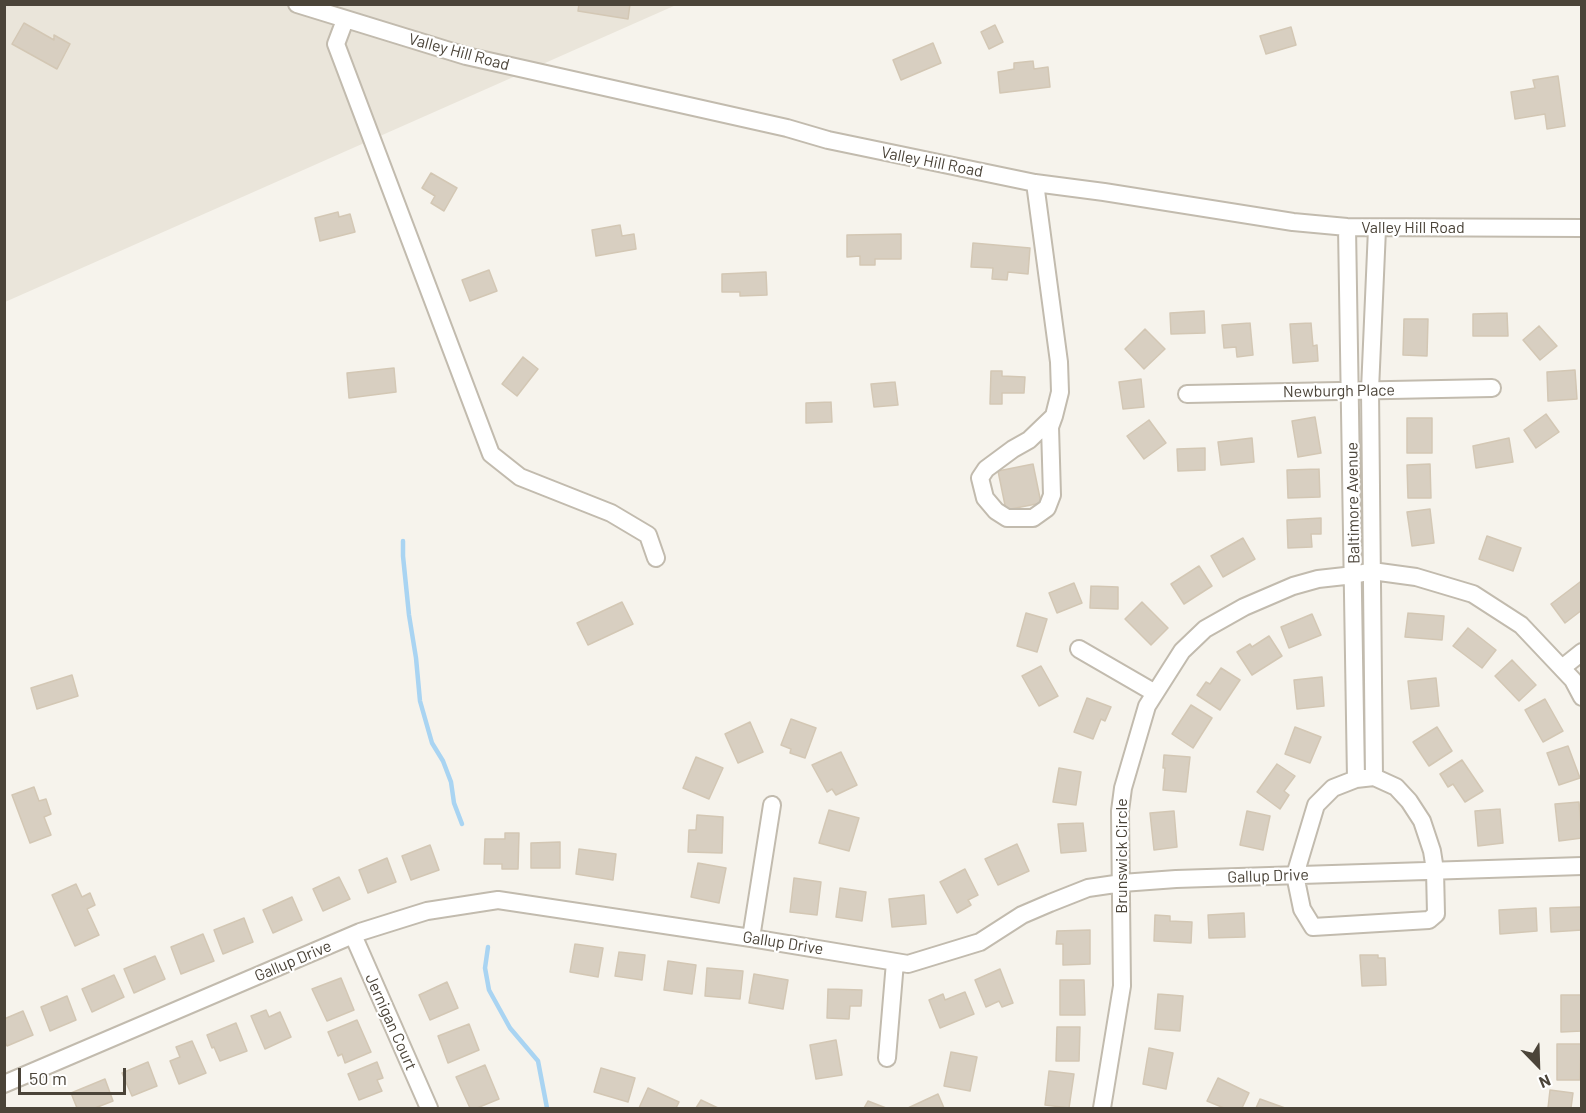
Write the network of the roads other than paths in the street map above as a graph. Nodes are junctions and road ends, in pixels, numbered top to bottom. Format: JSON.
{"nodes":[{"id":1,"x":297,"y":4,"type":"edge"},
{"id":2,"x":345,"y":20,"type":"junction"},
{"id":3,"x":1035,"y":183,"type":"junction"},
{"id":4,"x":1347,"y":227,"type":"junction"},
{"id":5,"x":1581,"y":228,"type":"edge"},
{"id":6,"x":1377,"y":229,"type":"junction"},
{"id":7,"x":1492,"y":388,"type":"dead end"},
{"id":8,"x":1370,"y":390,"type":"junction"},
{"id":9,"x":1351,"y":391,"type":"junction"},
{"id":10,"x":1187,"y":394,"type":"dead end"},
{"id":11,"x":1054,"y":416,"type":"junction"},
{"id":12,"x":656,"y":558,"type":"dead end"},
{"id":13,"x":1372,"y":571,"type":"junction"},
{"id":14,"x":1354,"y":575,"type":"junction"},
{"id":15,"x":1079,"y":649,"type":"dead end"},
{"id":16,"x":1581,"y":652,"type":"edge"},
{"id":17,"x":1562,"y":668,"type":"junction"},
{"id":18,"x":1155,"y":693,"type":"junction"},
{"id":19,"x":1581,"y":697,"type":"edge"},
{"id":20,"x":1374,"y":777,"type":"junction"},
{"id":21,"x":1356,"y":779,"type":"junction"},
{"id":22,"x":772,"y":805,"type":"dead end"},
{"id":23,"x":1581,"y":866,"type":"edge"},
{"id":24,"x":1435,"y":870,"type":"junction"},
{"id":25,"x":1295,"y":875,"type":"junction"},
{"id":26,"x":1122,"y":883,"type":"junction"},
{"id":27,"x":353,"y":935,"type":"junction"},
{"id":28,"x":751,"y":938,"type":"junction"},
{"id":29,"x":895,"y":962,"type":"junction"},
{"id":30,"x":887,"y":1058,"type":"dead end"},
{"id":31,"x":4,"y":1084,"type":"edge"},
{"id":32,"x":429,"y":1108,"type":"edge"},
{"id":33,"x":1102,"y":1108,"type":"edge"}],
"edges":[{"from":1,"to":2,"type":"street","name":"Valley Hill Road"},
{"from":2,"to":3,"type":"street","name":"Valley Hill Road"},
{"from":2,"to":12,"type":"street"},
{"from":3,"to":4,"type":"street","name":"Valley Hill Road"},
{"from":3,"to":11,"type":"street"},
{"from":4,"to":6,"type":"street","name":"Valley Hill Road"},
{"from":4,"to":9,"type":"street","name":"Baltimore Avenue"},
{"from":5,"to":6,"type":"street","name":"Valley Hill Road"},
{"from":6,"to":8,"type":"street","name":"Baltimore Avenue"},
{"from":7,"to":8,"type":"street","name":"Newburgh Place"},
{"from":8,"to":9,"type":"street","name":"Newburgh Place"},
{"from":8,"to":13,"type":"street","name":"Baltimore Avenue"},
{"from":9,"to":10,"type":"street","name":"Newburgh Place"},
{"from":9,"to":14,"type":"street","name":"Baltimore Avenue"},
{"from":11,"to":11,"type":"street"},
{"from":13,"to":14,"type":"street","name":"Brunswick Circle"},
{"from":13,"to":17,"type":"street","name":"Brunswick Circle"},
{"from":13,"to":20,"type":"street","name":"Baltimore Avenue"},
{"from":14,"to":18,"type":"street","name":"Brunswick Circle"},
{"from":14,"to":21,"type":"street","name":"Baltimore Avenue"},
{"from":15,"to":18,"type":"street"},
{"from":16,"to":17,"type":"street"},
{"from":17,"to":19,"type":"street","name":"Brunswick Circle"},
{"from":18,"to":26,"type":"street","name":"Brunswick Circle"},
{"from":20,"to":21,"type":"street"},
{"from":20,"to":24,"type":"street"},
{"from":21,"to":25,"type":"street"},
{"from":22,"to":28,"type":"street"},
{"from":23,"to":24,"type":"street","name":"Gallup Drive"},
{"from":24,"to":25,"type":"street","name":"Gallup Drive"},
{"from":24,"to":25,"type":"street"},
{"from":25,"to":26,"type":"street","name":"Gallup Drive"},
{"from":26,"to":29,"type":"street","name":"Gallup Drive"},
{"from":26,"to":33,"type":"street","name":"Brunswick Circle"},
{"from":27,"to":28,"type":"street","name":"Gallup Drive"},
{"from":27,"to":31,"type":"street","name":"Gallup Drive"},
{"from":27,"to":32,"type":"street","name":"Jernigan Court"},
{"from":28,"to":29,"type":"street","name":"Gallup Drive"},
{"from":29,"to":30,"type":"street"}]}
